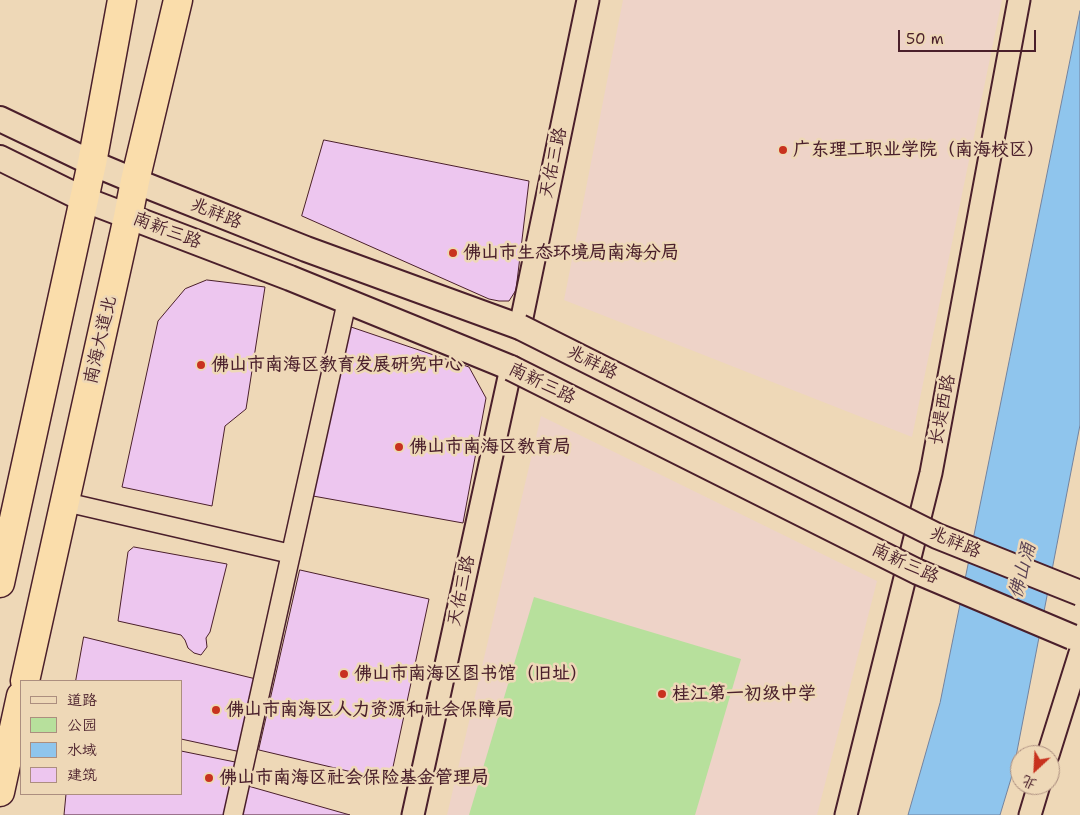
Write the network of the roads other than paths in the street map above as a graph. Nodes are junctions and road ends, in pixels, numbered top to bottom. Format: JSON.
{"nodes":[{"id":1,"x":122,"y":0,"type":"edge"},
{"id":2,"x":178,"y":0,"type":"edge"},
{"id":3,"x":588,"y":0,"type":"edge"},
{"id":4,"x":1019,"y":0,"type":"edge"},
{"id":5,"x":0,"y":119,"type":"edge"},
{"id":6,"x":0,"y":158,"type":"edge"},
{"id":7,"x":92,"y":163,"type":"junction"},
{"id":8,"x":135,"y":181,"type":"junction"},
{"id":9,"x":83,"y":199,"type":"junction"},
{"id":10,"x":128,"y":217,"type":"junction"},
{"id":11,"x":348,"y":301,"type":"junction"},
{"id":12,"x":520,"y":327,"type":"junction"},
{"id":13,"x":511,"y":368,"type":"junction"},
{"id":14,"x":65,"y":502,"type":"junction"},
{"id":15,"x":291,"y":554,"type":"junction"},
{"id":16,"x":0,"y":583,"type":"edge"},
{"id":17,"x":1080,"y":593,"type":"edge"},
{"id":18,"x":1077,"y":643,"type":"edge"},
{"id":19,"x":25,"y":680,"type":"edge"},
{"id":20,"x":20,"y":701,"type":"edge"},
{"id":21,"x":1051,"y":745,"type":"edge"},
{"id":22,"x":0,"y":792,"type":"edge"},
{"id":23,"x":1036,"y":795,"type":"edge"},
{"id":24,"x":233,"y":815,"type":"edge"},
{"id":25,"x":413,"y":815,"type":"edge"},
{"id":26,"x":846,"y":815,"type":"edge"},
{"id":27,"x":1030,"y":815,"type":"edge"}],
"edges":[{"from":1,"to":7,"type":"highway"},
{"from":2,"to":8,"type":"highway","name":"南海大道北"},
{"from":3,"to":12,"type":"street","name":"天佑三路"},
{"from":4,"to":26,"type":"street","name":"长堤西路"},
{"from":5,"to":7,"type":"main road"},
{"from":6,"to":9,"type":"main road","name":"南新三路"},
{"from":7,"to":8,"type":"main road","name":"兆祥路"},
{"from":7,"to":9,"type":"highway"},
{"from":8,"to":10,"type":"highway","name":"南海大道北"},
{"from":8,"to":12,"type":"main road","name":"兆祥路"},
{"from":9,"to":10,"type":"main road","name":"南新三路"},
{"from":9,"to":16,"type":"highway"},
{"from":10,"to":11,"type":"main road","name":"南新三路"},
{"from":10,"to":14,"type":"highway","name":"南海大道北"},
{"from":11,"to":13,"type":"main road","name":"南新三路"},
{"from":11,"to":15,"type":"street"},
{"from":12,"to":17,"type":"main road","name":"兆祥路","bridge":true},
{"from":13,"to":18,"type":"main road","name":"南新三路","bridge":true},
{"from":13,"to":25,"type":"street","name":"天佑三路"},
{"from":14,"to":15,"type":"street"},
{"from":14,"to":19,"type":"highway","name":"南海大道北"},
{"from":15,"to":24,"type":"street"},
{"from":18,"to":21,"type":"street"},
{"from":20,"to":22,"type":"highway"},
{"from":23,"to":27,"type":"street"}]}
